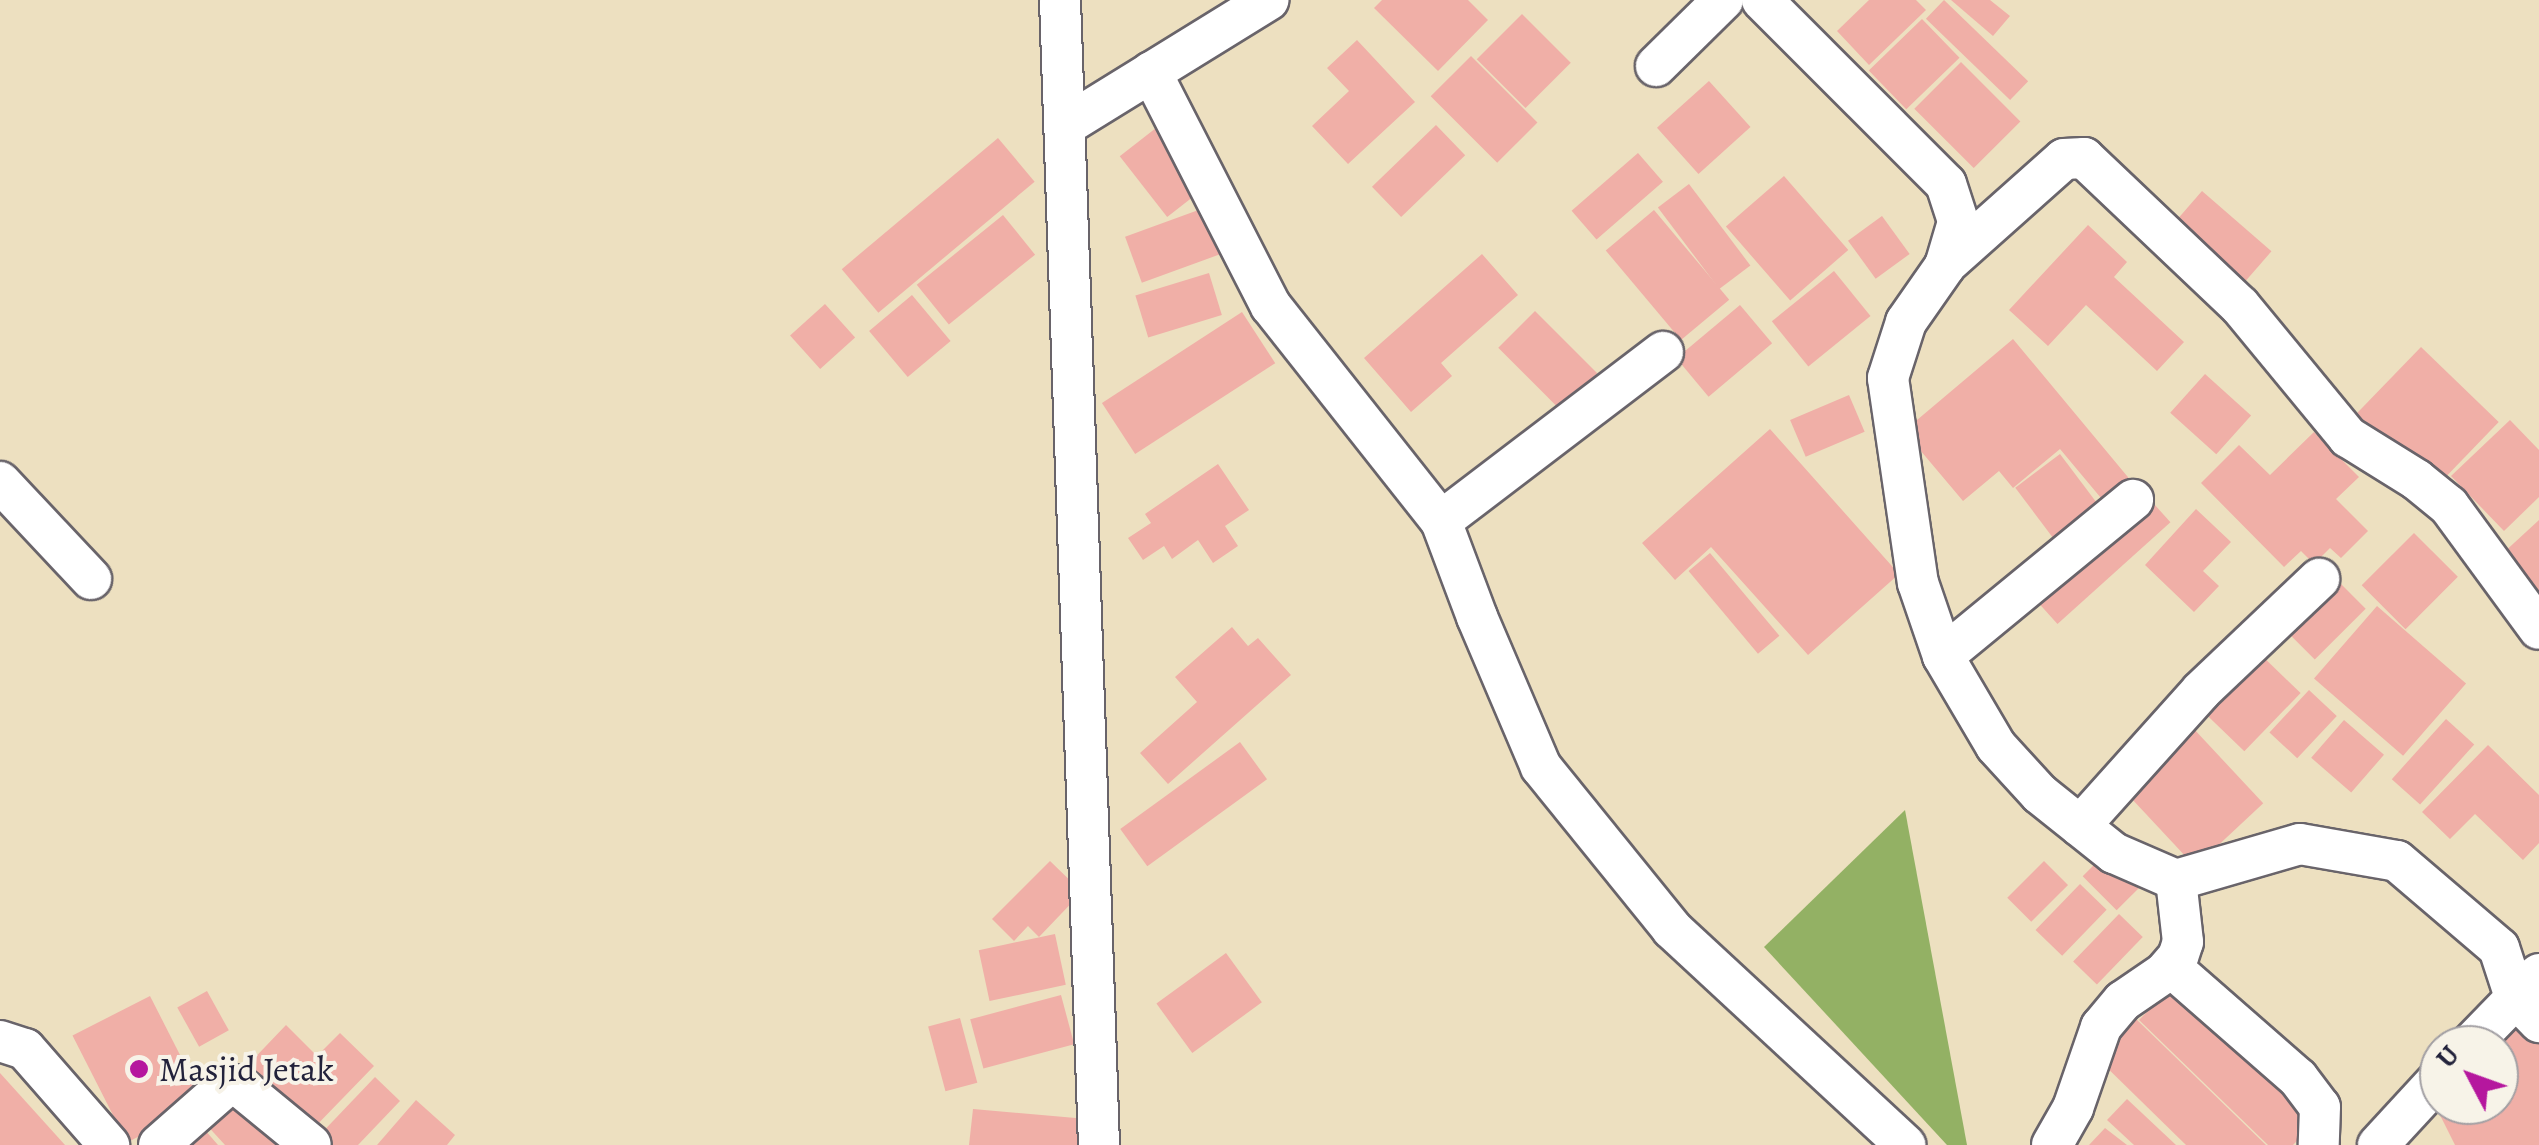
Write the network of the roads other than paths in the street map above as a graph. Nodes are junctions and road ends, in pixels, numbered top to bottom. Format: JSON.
{"nodes":[{"id":1,"x":1060,"y":0,"type":"edge"},
{"id":2,"x":1268,"y":0,"type":"edge"},
{"id":3,"x":1723,"y":0,"type":"edge"},
{"id":4,"x":1762,"y":0,"type":"edge"},
{"id":5,"x":1656,"y":66,"type":"dead end"},
{"id":6,"x":1151,"y":72,"type":"junction"},
{"id":7,"x":1066,"y":125,"type":"junction"},
{"id":8,"x":1945,"y":266,"type":"junction"},
{"id":9,"x":1663,"y":352,"type":"dead end"},
{"id":10,"x":0,"y":482,"type":"edge"},
{"id":11,"x":2133,"y":500,"type":"dead end"},
{"id":12,"x":1441,"y":522,"type":"junction"},
{"id":13,"x":91,"y":579,"type":"dead end"},
{"id":14,"x":2319,"y":579,"type":"dead end"},
{"id":15,"x":2539,"y":629,"type":"edge"},
{"id":16,"x":1943,"y":656,"type":"junction"},
{"id":17,"x":2080,"y":826,"type":"junction"},
{"id":18,"x":2176,"y":880,"type":"junction"},
{"id":19,"x":2171,"y":967,"type":"junction"},
{"id":20,"x":2531,"y":998,"type":"edge"},
{"id":21,"x":2496,"y":1025,"type":"edge"},
{"id":22,"x":0,"y":1041,"type":"edge"},
{"id":23,"x":2419,"y":1101,"type":"edge"},
{"id":24,"x":109,"y":1145,"type":"edge"},
{"id":25,"x":159,"y":1145,"type":"edge"},
{"id":26,"x":311,"y":1145,"type":"edge"},
{"id":27,"x":1099,"y":1145,"type":"edge"},
{"id":28,"x":1906,"y":1145,"type":"edge"},
{"id":29,"x":2052,"y":1145,"type":"edge"},
{"id":30,"x":2319,"y":1145,"type":"edge"},
{"id":31,"x":2378,"y":1145,"type":"edge"}],
"edges":[{"from":1,"to":7,"type":"street"},
{"from":2,"to":6,"type":"street"},
{"from":3,"to":5,"type":"street"},
{"from":4,"to":8,"type":"street"},
{"from":6,"to":7,"type":"street"},
{"from":6,"to":12,"type":"street"},
{"from":7,"to":27,"type":"street"},
{"from":8,"to":15,"type":"street"},
{"from":8,"to":16,"type":"street"},
{"from":9,"to":12,"type":"street"},
{"from":10,"to":13,"type":"street"},
{"from":11,"to":16,"type":"street"},
{"from":12,"to":28,"type":"street"},
{"from":14,"to":17,"type":"street"},
{"from":16,"to":17,"type":"street"},
{"from":17,"to":18,"type":"street"},
{"from":18,"to":19,"type":"street"},
{"from":18,"to":20,"type":"street"},
{"from":19,"to":29,"type":"street"},
{"from":19,"to":30,"type":"street"},
{"from":20,"to":21,"type":"street"},
{"from":22,"to":24,"type":"street"},
{"from":23,"to":31,"type":"street"},
{"from":25,"to":26,"type":"street"}]}
